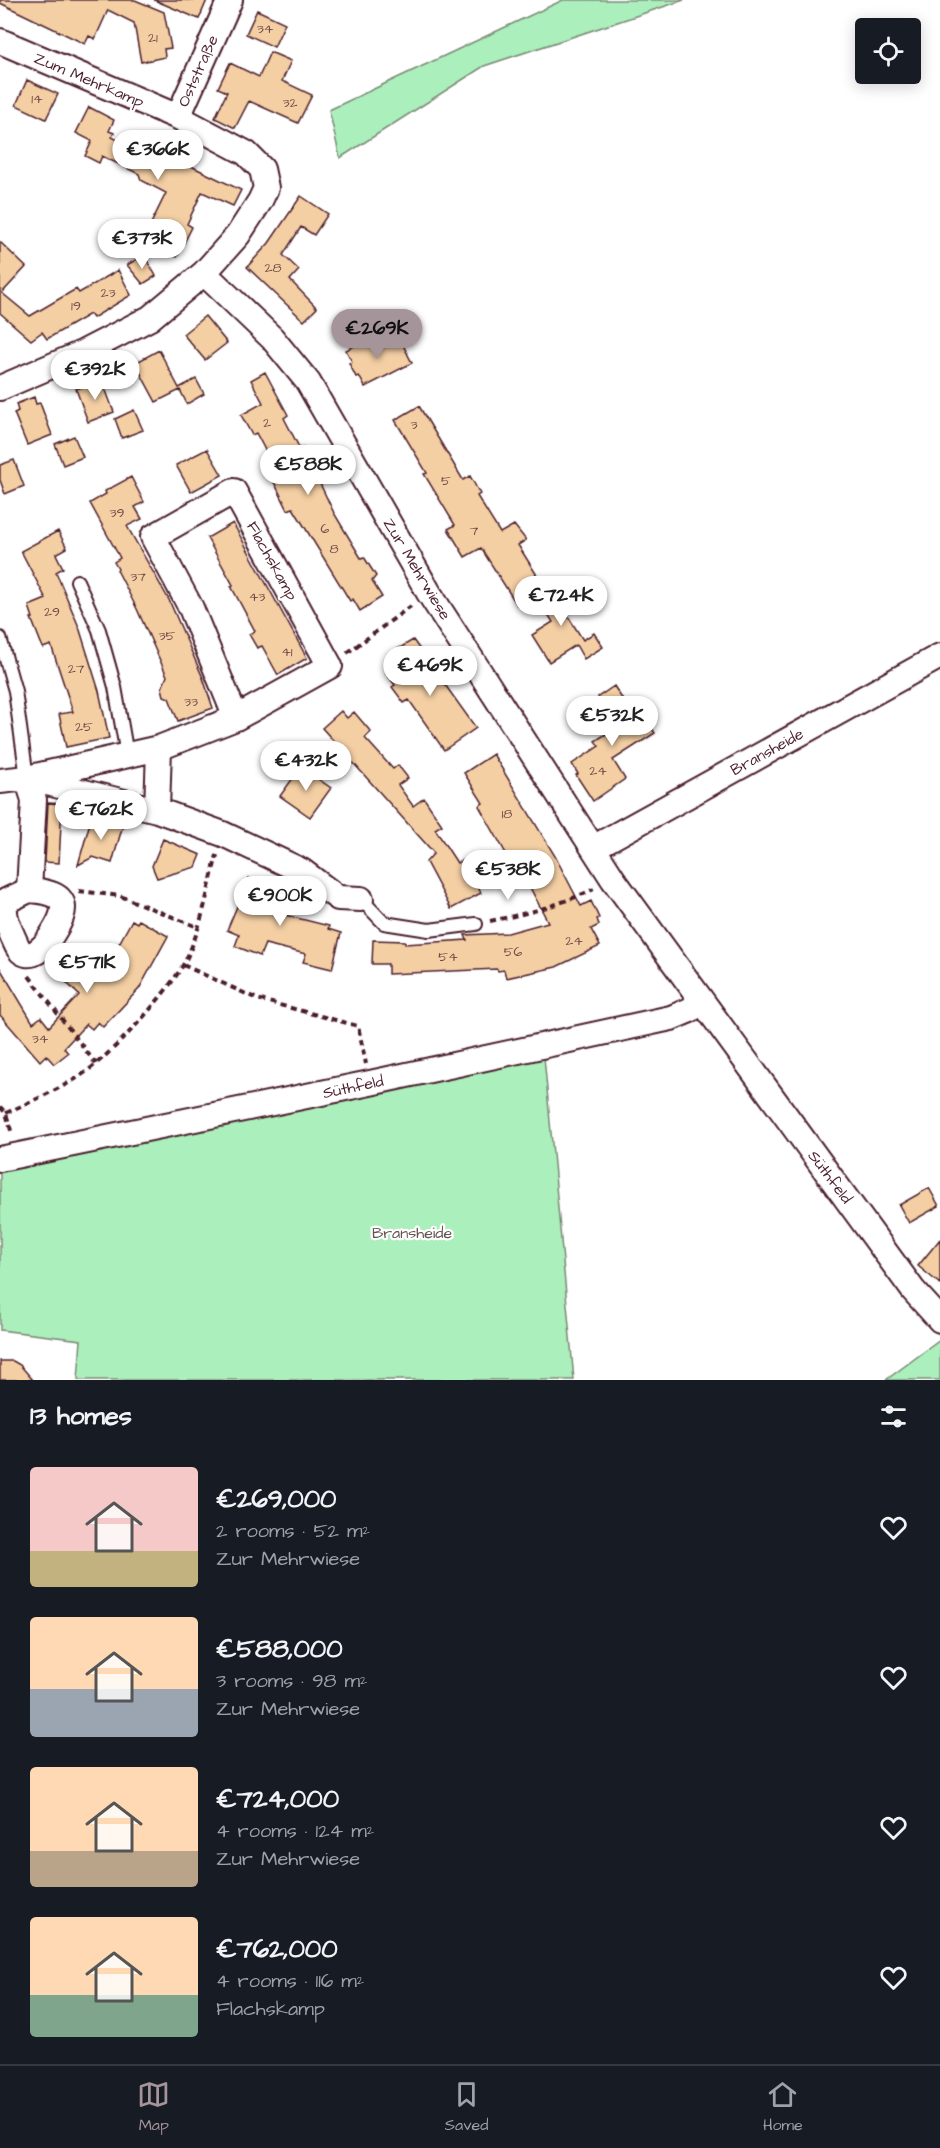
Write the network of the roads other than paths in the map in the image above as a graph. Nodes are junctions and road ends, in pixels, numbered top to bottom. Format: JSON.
{"nodes":[{"id":1,"x":230,"y":0,"type":"edge"},
{"id":2,"x":0,"y":41,"type":"edge"},
{"id":3,"x":178,"y":117,"type":"junction"},
{"id":4,"x":204,"y":273,"type":"junction"},
{"id":5,"x":3,"y":380,"type":"edge"},
{"id":6,"x":77,"y":581,"type":"dead end"},
{"id":7,"x":0,"y":638,"type":"edge"},
{"id":8,"x":940,"y":656,"type":"edge"},
{"id":9,"x":236,"y":718,"type":"junction"},
{"id":10,"x":159,"y":748,"type":"junction"},
{"id":11,"x":128,"y":755,"type":"junction"},
{"id":12,"x":27,"y":778,"type":"junction"},
{"id":13,"x":0,"y":781,"type":"edge"},
{"id":14,"x":157,"y":810,"type":"junction"},
{"id":15,"x":593,"y":848,"type":"junction"},
{"id":16,"x":29,"y":890,"type":"junction"},
{"id":17,"x":361,"y":899,"type":"joint"},
{"id":18,"x":476,"y":924,"type":"road end"},
{"id":19,"x":676,"y":967,"type":"joint"},
{"id":20,"x":701,"y":1002,"type":"junction"},
{"id":21,"x":0,"y":1159,"type":"edge"},
{"id":22,"x":940,"y":1320,"type":"edge"}],
"edges":[{"from":1,"to":3,"type":"street","name":"Oststraße"},
{"from":2,"to":3,"type":"street","name":"Zum Mehrkamp"},
{"from":3,"to":4,"type":"street","name":"Oststraße"},
{"from":4,"to":5,"type":"street","name":"Oststraße"},
{"from":4,"to":15,"type":"street","name":"Zur Mehrwiese"},
{"from":6,"to":11,"type":"lane"},
{"from":7,"to":12,"type":"lane"},
{"from":8,"to":15,"type":"street","name":"Bransheide"},
{"from":9,"to":9,"type":"street","name":"Flachskamp"},
{"from":9,"to":10,"type":"street"},
{"from":10,"to":11,"type":"street"},
{"from":10,"to":14,"type":"street"},
{"from":11,"to":12,"type":"street"},
{"from":12,"to":13,"type":"street"},
{"from":12,"to":14,"type":"street"},
{"from":12,"to":16,"type":"street"},
{"from":14,"to":17,"type":"street"},
{"from":15,"to":19,"type":"street","name":"Zur Mehrwiese"},
{"from":16,"to":16,"type":"street"},
{"from":17,"to":18,"type":"lane"},
{"from":19,"to":20,"type":"street","name":"Süthfeld"},
{"from":20,"to":21,"type":"street","name":"Süthfeld"},
{"from":20,"to":22,"type":"street","name":"Süthfeld"}]}
